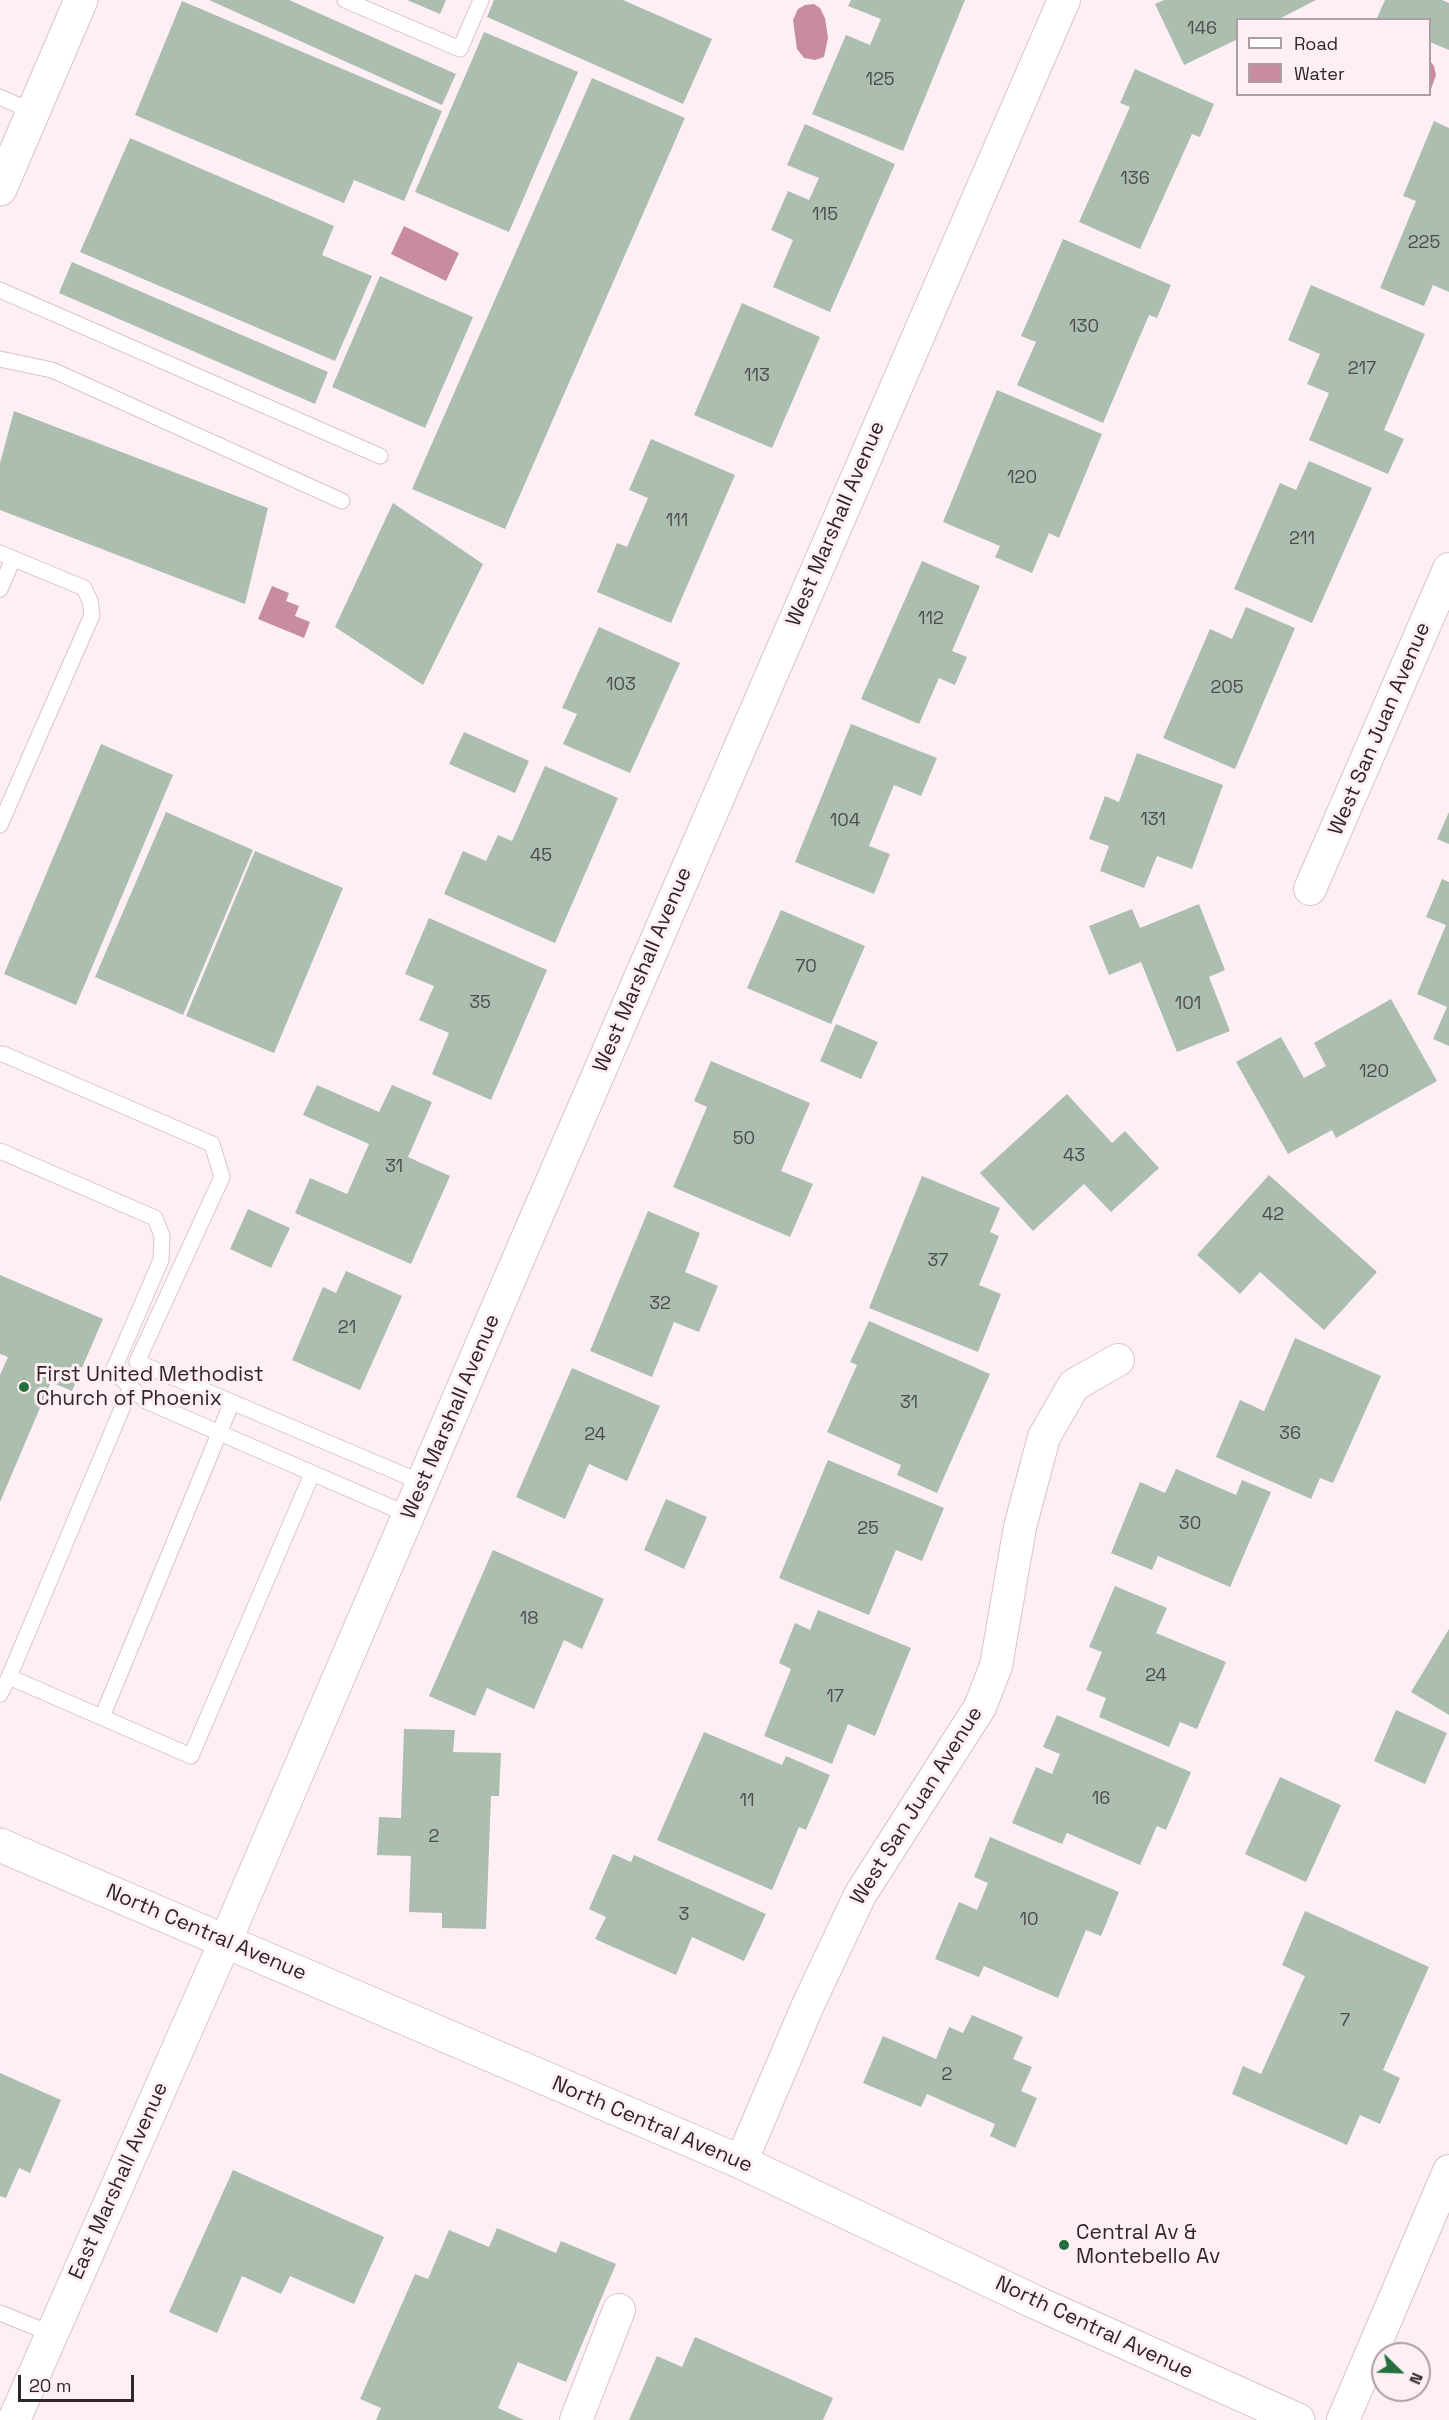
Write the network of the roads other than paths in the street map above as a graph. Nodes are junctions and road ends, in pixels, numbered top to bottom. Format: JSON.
{"nodes":[{"id":1,"x":81,"y":0,"type":"edge"},
{"id":2,"x":345,"y":0,"type":"edge"},
{"id":3,"x":481,"y":0,"type":"edge"},
{"id":4,"x":1064,"y":0,"type":"edge"},
{"id":5,"x":0,"y":97,"type":"edge"},
{"id":6,"x":33,"y":112,"type":"junction"},
{"id":7,"x":0,"y":189,"type":"edge"},
{"id":8,"x":0,"y":290,"type":"edge"},
{"id":9,"x":0,"y":359,"type":"edge"},
{"id":10,"x":380,"y":456,"type":"dead end"},
{"id":11,"x":342,"y":501,"type":"dead end"},
{"id":12,"x":6,"y":556,"type":"edge"},
{"id":13,"x":1449,"y":569,"type":"edge"},
{"id":14,"x":0,"y":589,"type":"edge"},
{"id":15,"x":0,"y":825,"type":"edge"},
{"id":16,"x":1310,"y":889,"type":"dead end"},
{"id":17,"x":0,"y":1054,"type":"edge"},
{"id":18,"x":0,"y":1151,"type":"edge"},
{"id":19,"x":1118,"y":1360,"type":"dead end"},
{"id":20,"x":131,"y":1387,"type":"junction"},
{"id":21,"x":232,"y":1402,"type":"junction"},
{"id":22,"x":220,"y":1434,"type":"junction"},
{"id":23,"x":312,"y":1474,"type":"junction"},
{"id":24,"x":423,"y":1483,"type":"junction"},
{"id":25,"x":409,"y":1515,"type":"junction"},
{"id":26,"x":9,"y":1677,"type":"junction"},
{"id":27,"x":0,"y":1694,"type":"edge"},
{"id":28,"x":102,"y":1717,"type":"junction"},
{"id":29,"x":0,"y":1845,"type":"edge"},
{"id":30,"x":225,"y":1942,"type":"junction"},
{"id":31,"x":741,"y":2162,"type":"junction"},
{"id":32,"x":1449,"y":2171,"type":"edge"},
{"id":33,"x":619,"y":2310,"type":"dead end"},
{"id":34,"x":0,"y":2313,"type":"edge"},
{"id":35,"x":52,"y":2334,"type":"junction"},
{"id":36,"x":14,"y":2420,"type":"edge"},
{"id":37,"x":576,"y":2420,"type":"edge"},
{"id":38,"x":1298,"y":2420,"type":"edge"},
{"id":39,"x":1342,"y":2420,"type":"edge"}],
"edges":[{"from":1,"to":6,"type":"main road"},
{"from":2,"to":3,"type":"lane"},
{"from":4,"to":24,"type":"street","name":"West Marshall Avenue"},
{"from":5,"to":6,"type":"lane"},
{"from":6,"to":7,"type":"main road"},
{"from":8,"to":10,"type":"lane"},
{"from":9,"to":11,"type":"lane"},
{"from":12,"to":14,"type":"lane"},
{"from":12,"to":15,"type":"lane"},
{"from":13,"to":16,"type":"street","name":"West San Juan Avenue"},
{"from":17,"to":21,"type":"lane"},
{"from":18,"to":20,"type":"lane"},
{"from":19,"to":31,"type":"street","name":"West San Juan Avenue"},
{"from":20,"to":22,"type":"lane"},
{"from":20,"to":26,"type":"lane"},
{"from":21,"to":22,"type":"lane"},
{"from":21,"to":24,"type":"lane"},
{"from":22,"to":23,"type":"lane"},
{"from":22,"to":28,"type":"lane"},
{"from":23,"to":25,"type":"lane"},
{"from":23,"to":28,"type":"lane"},
{"from":24,"to":25,"type":"street","name":"West Marshall Avenue"},
{"from":25,"to":30,"type":"street","name":"West Marshall Avenue"},
{"from":26,"to":27,"type":"lane"},
{"from":26,"to":28,"type":"lane"},
{"from":29,"to":30,"type":"main road","name":"North Central Avenue"},
{"from":30,"to":31,"type":"main road","name":"North Central Avenue"},
{"from":30,"to":35,"type":"street","name":"East Marshall Avenue"},
{"from":31,"to":38,"type":"main road","name":"North Central Avenue"},
{"from":32,"to":39,"type":"street"},
{"from":33,"to":37,"type":"street"},
{"from":34,"to":35,"type":"lane"},
{"from":35,"to":36,"type":"street","name":"East Marshall Avenue"}]}
